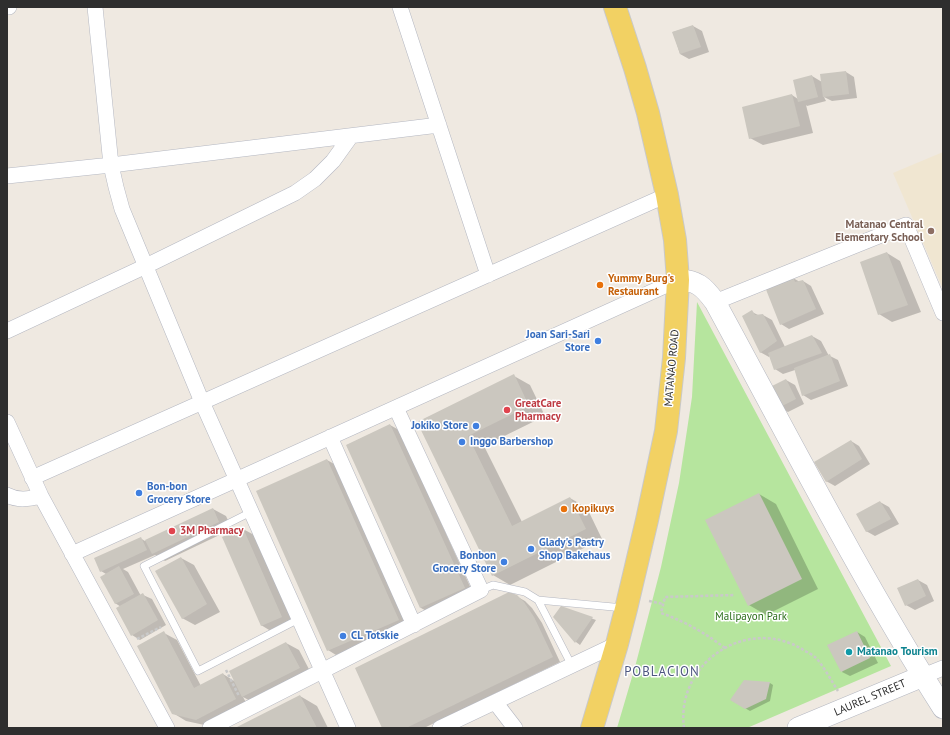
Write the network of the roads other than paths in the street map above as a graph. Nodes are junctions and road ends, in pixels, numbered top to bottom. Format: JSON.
{"nodes":[{"id":1,"x":94,"y":7,"type":"edge"},
{"id":2,"x":400,"y":7,"type":"edge"},
{"id":3,"x":615,"y":7,"type":"edge"},
{"id":4,"x":439,"y":125,"type":"junction"},
{"id":5,"x":351,"y":136,"type":"junction"},
{"id":6,"x":111,"y":165,"type":"junction"},
{"id":7,"x":7,"y":176,"type":"edge"},
{"id":8,"x":667,"y":195,"type":"junction"},
{"id":9,"x":146,"y":266,"type":"junction"},
{"id":10,"x":488,"y":275,"type":"junction"},
{"id":11,"x":678,"y":280,"type":"junction"},
{"id":12,"x":715,"y":302,"type":"junction"},
{"id":13,"x":943,"y":312,"type":"edge"},
{"id":14,"x":7,"y":330,"type":"edge"},
{"id":15,"x":202,"y":402,"type":"junction"},
{"id":16,"x":396,"y":408,"type":"junction"},
{"id":17,"x":7,"y":422,"type":"edge"},
{"id":18,"x":330,"y":437,"type":"junction"},
{"id":19,"x":32,"y":478,"type":"junction"},
{"id":20,"x":237,"y":480,"type":"junction"},
{"id":21,"x":7,"y":495,"type":"edge"},
{"id":22,"x":41,"y":496,"type":"junction"},
{"id":23,"x":251,"y":512,"type":"junction"},
{"id":24,"x":72,"y":554,"type":"junction"},
{"id":25,"x":481,"y":590,"type":"junction"},
{"id":26,"x":538,"y":600,"type":"junction"},
{"id":27,"x":626,"y":609,"type":"junction"},
{"id":28,"x":299,"y":619,"type":"junction"},
{"id":29,"x":414,"y":625,"type":"junction"},
{"id":30,"x":617,"y":644,"type":"junction"},
{"id":31,"x":572,"y":666,"type":"junction"},
{"id":32,"x":943,"y":668,"type":"edge"},
{"id":33,"x":323,"y":671,"type":"junction"},
{"id":34,"x":923,"y":676,"type":"junction"},
{"id":35,"x":495,"y":702,"type":"junction"},
{"id":36,"x":943,"y":708,"type":"edge"},
{"id":37,"x":167,"y":728,"type":"edge"},
{"id":38,"x":210,"y":728,"type":"edge"},
{"id":39,"x":348,"y":728,"type":"edge"},
{"id":40,"x":440,"y":728,"type":"edge"},
{"id":41,"x":515,"y":728,"type":"edge"},
{"id":42,"x":592,"y":728,"type":"edge"},
{"id":43,"x":798,"y":728,"type":"edge"}],
"edges":[{"from":1,"to":6,"type":"street"},
{"from":2,"to":4,"type":"street"},
{"from":3,"to":8,"type":"main road","name":"MATANAO ROAD"},
{"from":4,"to":5,"type":"street"},
{"from":4,"to":10,"type":"street"},
{"from":5,"to":6,"type":"street"},
{"from":5,"to":9,"type":"street"},
{"from":6,"to":7,"type":"street"},
{"from":6,"to":9,"type":"street"},
{"from":8,"to":10,"type":"street"},
{"from":8,"to":11,"type":"main road","name":"MATANAO ROAD"},
{"from":9,"to":14,"type":"street"},
{"from":9,"to":15,"type":"street"},
{"from":10,"to":15,"type":"street"},
{"from":11,"to":12,"type":"street"},
{"from":11,"to":16,"type":"street"},
{"from":11,"to":27,"type":"main road","name":"MATANAO ROAD"},
{"from":12,"to":13,"type":"street"},
{"from":12,"to":34,"type":"street"},
{"from":15,"to":19,"type":"street"},
{"from":15,"to":20,"type":"street"},
{"from":16,"to":18,"type":"street"},
{"from":16,"to":25,"type":"street"},
{"from":17,"to":19,"type":"street"},
{"from":18,"to":20,"type":"street"},
{"from":18,"to":29,"type":"street"},
{"from":19,"to":22,"type":"street"},
{"from":20,"to":23,"type":"street"},
{"from":20,"to":24,"type":"street"},
{"from":21,"to":22,"type":"street"},
{"from":22,"to":24,"type":"street"},
{"from":23,"to":28,"type":"street"},
{"from":23,"to":28,"type":"lane"},
{"from":24,"to":37,"type":"street"},
{"from":25,"to":26,"type":"lane"},
{"from":25,"to":29,"type":"street"},
{"from":26,"to":27,"type":"lane"},
{"from":26,"to":31,"type":"lane"},
{"from":27,"to":30,"type":"main road","name":"MATANAO ROAD"},
{"from":28,"to":33,"type":"street"},
{"from":29,"to":33,"type":"street"},
{"from":30,"to":31,"type":"street"},
{"from":30,"to":42,"type":"main road","name":"MATANAO ROAD"},
{"from":31,"to":35,"type":"street"},
{"from":32,"to":34,"type":"street","name":"LAUREL STREET"},
{"from":33,"to":38,"type":"street"},
{"from":33,"to":39,"type":"street"},
{"from":34,"to":36,"type":"street"},
{"from":34,"to":43,"type":"street","name":"LAUREL STREET"},
{"from":35,"to":40,"type":"street"},
{"from":35,"to":41,"type":"street"}]}
